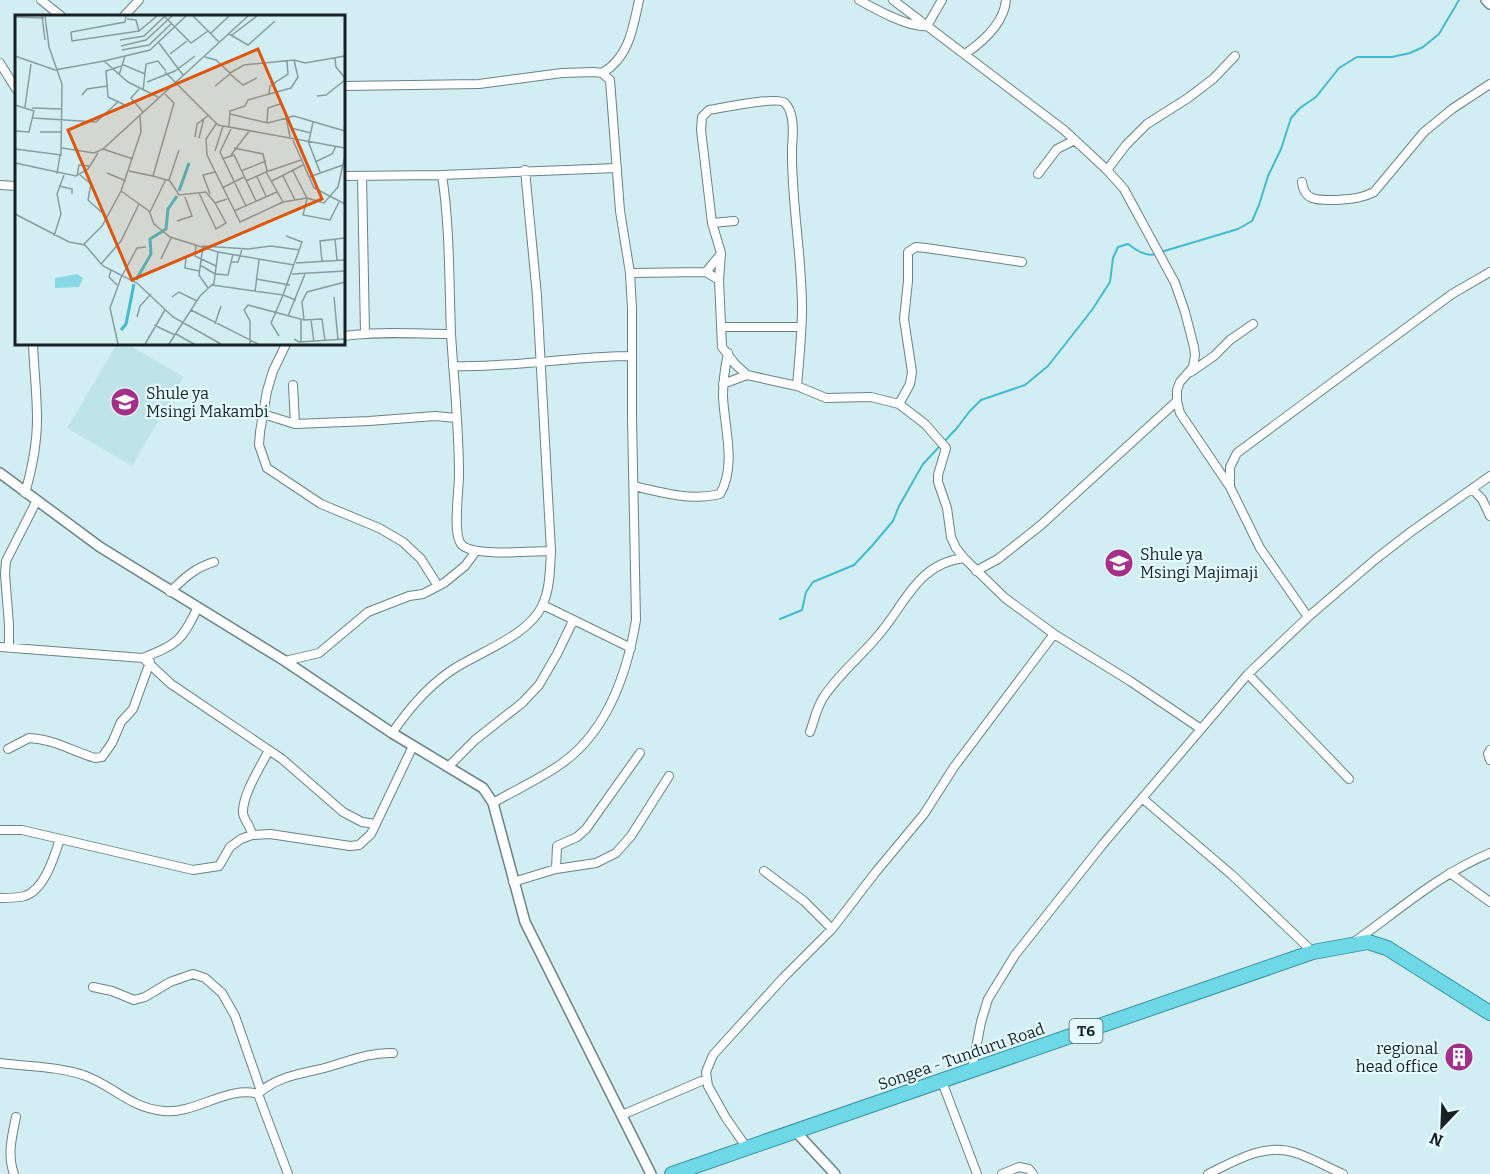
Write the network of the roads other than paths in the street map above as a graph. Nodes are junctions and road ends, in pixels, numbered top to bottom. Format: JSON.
{"nodes":[{"id":1,"x":41,"y":0,"type":"edge"},
{"id":2,"x":139,"y":0,"type":"edge"},
{"id":3,"x":639,"y":0,"type":"edge"},
{"id":4,"x":859,"y":0,"type":"edge"},
{"id":5,"x":893,"y":0,"type":"edge"},
{"id":6,"x":942,"y":0,"type":"edge"},
{"id":7,"x":1006,"y":0,"type":"edge"},
{"id":8,"x":1486,"y":0,"type":"edge"},
{"id":9,"x":1490,"y":4,"type":"edge"},
{"id":10,"x":60,"y":15,"type":"edge"},
{"id":11,"x":125,"y":15,"type":"edge"},
{"id":12,"x":927,"y":26,"type":"junction"},
{"id":13,"x":966,"y":54,"type":"junction"},
{"id":14,"x":1235,"y":56,"type":"dead end"},
{"id":15,"x":0,"y":63,"type":"edge"},
{"id":16,"x":602,"y":73,"type":"junction"},
{"id":17,"x":1490,"y":84,"type":"edge"},
{"id":18,"x":345,"y":86,"type":"edge"},
{"id":19,"x":15,"y":87,"type":"edge"},
{"id":20,"x":1075,"y":140,"type":"junction"},
{"id":21,"x":617,"y":168,"type":"junction"},
{"id":22,"x":1107,"y":170,"type":"junction"},
{"id":23,"x":525,"y":171,"type":"junction"},
{"id":24,"x":1038,"y":174,"type":"dead end"},
{"id":25,"x":442,"y":175,"type":"junction"},
{"id":26,"x":345,"y":176,"type":"edge"},
{"id":27,"x":362,"y":176,"type":"junction"},
{"id":28,"x":1302,"y":182,"type":"dead end"},
{"id":29,"x":0,"y":185,"type":"edge"},
{"id":30,"x":15,"y":186,"type":"edge"},
{"id":31,"x":734,"y":221,"type":"dead end"},
{"id":32,"x":712,"y":224,"type":"junction"},
{"id":33,"x":721,"y":253,"type":"junction"},
{"id":34,"x":1022,"y":262,"type":"dead end"},
{"id":35,"x":706,"y":272,"type":"junction"},
{"id":36,"x":1490,"y":272,"type":"edge"},
{"id":37,"x":630,"y":273,"type":"junction"},
{"id":38,"x":719,"y":280,"type":"junction"},
{"id":39,"x":1253,"y":324,"type":"dead end"},
{"id":40,"x":722,"y":327,"type":"junction"},
{"id":41,"x":801,"y":327,"type":"junction"},
{"id":42,"x":365,"y":333,"type":"junction"},
{"id":43,"x":452,"y":333,"type":"junction"},
{"id":44,"x":345,"y":336,"type":"edge"},
{"id":45,"x":33,"y":345,"type":"edge"},
{"id":46,"x":286,"y":345,"type":"edge"},
{"id":47,"x":728,"y":353,"type":"junction"},
{"id":48,"x":632,"y":356,"type":"junction"},
{"id":49,"x":539,"y":361,"type":"junction"},
{"id":50,"x":453,"y":366,"type":"junction"},
{"id":51,"x":1190,"y":373,"type":"junction"},
{"id":52,"x":747,"y":375,"type":"junction"},
{"id":53,"x":723,"y":384,"type":"junction"},
{"id":54,"x":293,"y":385,"type":"dead end"},
{"id":55,"x":797,"y":386,"type":"junction"},
{"id":56,"x":1177,"y":401,"type":"junction"},
{"id":57,"x":899,"y":404,"type":"junction"},
{"id":58,"x":263,"y":414,"type":"junction"},
{"id":59,"x":456,"y":418,"type":"junction"},
{"id":60,"x":296,"y":423,"type":"junction"},
{"id":61,"x":0,"y":473,"type":"edge"},
{"id":62,"x":1490,"y":476,"type":"edge"},
{"id":63,"x":633,"y":486,"type":"junction"},
{"id":64,"x":1230,"y":487,"type":"junction"},
{"id":65,"x":1472,"y":489,"type":"junction"},
{"id":66,"x":25,"y":493,"type":"junction"},
{"id":67,"x":36,"y":502,"type":"junction"},
{"id":68,"x":1490,"y":516,"type":"edge"},
{"id":69,"x":476,"y":551,"type":"junction"},
{"id":70,"x":551,"y":551,"type":"junction"},
{"id":71,"x":964,"y":558,"type":"junction"},
{"id":72,"x":3,"y":560,"type":"edge"},
{"id":73,"x":214,"y":562,"type":"dead end"},
{"id":74,"x":976,"y":571,"type":"junction"},
{"id":75,"x":438,"y":586,"type":"junction"},
{"id":76,"x":170,"y":592,"type":"junction"},
{"id":77,"x":543,"y":605,"type":"junction"},
{"id":78,"x":197,"y":609,"type":"junction"},
{"id":79,"x":1308,"y":617,"type":"junction"},
{"id":80,"x":573,"y":621,"type":"junction"},
{"id":81,"x":1054,"y":634,"type":"junction"},
{"id":82,"x":4,"y":647,"type":"edge"},
{"id":83,"x":631,"y":648,"type":"junction"},
{"id":84,"x":146,"y":660,"type":"junction"},
{"id":85,"x":285,"y":661,"type":"junction"},
{"id":86,"x":1248,"y":674,"type":"junction"},
{"id":87,"x":1201,"y":729,"type":"junction"},
{"id":88,"x":810,"y":732,"type":"dead end"},
{"id":89,"x":392,"y":733,"type":"junction"},
{"id":90,"x":413,"y":746,"type":"junction"},
{"id":91,"x":8,"y":749,"type":"dead end"},
{"id":92,"x":269,"y":750,"type":"junction"},
{"id":93,"x":1490,"y":750,"type":"edge"},
{"id":94,"x":640,"y":753,"type":"dead end"},
{"id":95,"x":1490,"y":760,"type":"edge"},
{"id":96,"x":449,"y":766,"type":"junction"},
{"id":97,"x":669,"y":776,"type":"dead end"},
{"id":98,"x":1349,"y":779,"type":"dead end"},
{"id":99,"x":1142,"y":798,"type":"junction"},
{"id":100,"x":493,"y":803,"type":"junction"},
{"id":101,"x":375,"y":824,"type":"junction"},
{"id":102,"x":0,"y":830,"type":"edge"},
{"id":103,"x":252,"y":835,"type":"junction"},
{"id":104,"x":60,"y":839,"type":"junction"},
{"id":105,"x":1490,"y":853,"type":"edge"},
{"id":106,"x":556,"y":870,"type":"junction"},
{"id":107,"x":764,"y":871,"type":"dead end"},
{"id":108,"x":1450,"y":873,"type":"junction"},
{"id":109,"x":513,"y":882,"type":"junction"},
{"id":110,"x":0,"y":898,"type":"edge"},
{"id":111,"x":1490,"y":902,"type":"edge"},
{"id":112,"x":832,"y":929,"type":"junction"},
{"id":113,"x":1350,"y":945,"type":"junction"},
{"id":114,"x":1313,"y":952,"type":"junction"},
{"id":115,"x":93,"y":987,"type":"dead end"},
{"id":116,"x":1490,"y":1013,"type":"edge"},
{"id":117,"x":393,"y":1053,"type":"dead end"},
{"id":118,"x":0,"y":1063,"type":"edge"},
{"id":119,"x":972,"y":1069,"type":"junction"},
{"id":120,"x":706,"y":1079,"type":"junction"},
{"id":121,"x":941,"y":1079,"type":"junction"},
{"id":122,"x":260,"y":1093,"type":"junction"},
{"id":123,"x":622,"y":1115,"type":"junction"},
{"id":124,"x":16,"y":1117,"type":"dead end"},
{"id":125,"x":796,"y":1132,"type":"junction"},
{"id":126,"x":747,"y":1148,"type":"junction"},
{"id":127,"x":14,"y":1174,"type":"edge"},
{"id":128,"x":288,"y":1174,"type":"edge"},
{"id":129,"x":651,"y":1174,"type":"edge"},
{"id":130,"x":672,"y":1174,"type":"edge"},
{"id":131,"x":835,"y":1174,"type":"edge"},
{"id":132,"x":977,"y":1174,"type":"edge"},
{"id":133,"x":1002,"y":1174,"type":"edge"},
{"id":134,"x":1033,"y":1174,"type":"edge"},
{"id":135,"x":1208,"y":1174,"type":"edge"},
{"id":136,"x":1342,"y":1174,"type":"edge"}],
"edges":[{"from":1,"to":10,"type":"street"},
{"from":2,"to":11,"type":"street"},
{"from":3,"to":16,"type":"street"},
{"from":4,"to":12,"type":"street"},
{"from":5,"to":12,"type":"street"},
{"from":6,"to":12,"type":"street"},
{"from":7,"to":13,"type":"street"},
{"from":8,"to":9,"type":"street"},
{"from":12,"to":13,"type":"street"},
{"from":13,"to":20,"type":"street"},
{"from":14,"to":22,"type":"street"},
{"from":15,"to":19,"type":"street"},
{"from":16,"to":18,"type":"street"},
{"from":16,"to":21,"type":"street"},
{"from":17,"to":28,"type":"street"},
{"from":20,"to":22,"type":"street"},
{"from":20,"to":24,"type":"street"},
{"from":21,"to":23,"type":"street"},
{"from":21,"to":37,"type":"street"},
{"from":22,"to":51,"type":"street"},
{"from":23,"to":25,"type":"street"},
{"from":23,"to":49,"type":"street"},
{"from":25,"to":27,"type":"street"},
{"from":25,"to":43,"type":"street"},
{"from":26,"to":27,"type":"street"},
{"from":27,"to":42,"type":"street"},
{"from":29,"to":30,"type":"street"},
{"from":31,"to":32,"type":"street"},
{"from":32,"to":33,"type":"street"},
{"from":32,"to":41,"type":"street"},
{"from":33,"to":35,"type":"street"},
{"from":33,"to":38,"type":"street"},
{"from":34,"to":57,"type":"street"},
{"from":35,"to":37,"type":"street"},
{"from":35,"to":38,"type":"street"},
{"from":36,"to":64,"type":"street"},
{"from":37,"to":48,"type":"street"},
{"from":38,"to":40,"type":"street"},
{"from":39,"to":51,"type":"street"},
{"from":40,"to":41,"type":"street"},
{"from":40,"to":47,"type":"street"},
{"from":41,"to":55,"type":"street"},
{"from":42,"to":43,"type":"street"},
{"from":42,"to":44,"type":"street"},
{"from":43,"to":50,"type":"street"},
{"from":45,"to":66,"type":"street"},
{"from":46,"to":58,"type":"street"},
{"from":47,"to":52,"type":"street"},
{"from":47,"to":53,"type":"street"},
{"from":48,"to":49,"type":"street"},
{"from":48,"to":63,"type":"street"},
{"from":49,"to":50,"type":"street"},
{"from":49,"to":70,"type":"street"},
{"from":50,"to":59,"type":"street"},
{"from":51,"to":56,"type":"street"},
{"from":52,"to":53,"type":"street"},
{"from":52,"to":55,"type":"street"},
{"from":53,"to":63,"type":"street"},
{"from":54,"to":60,"type":"street"},
{"from":55,"to":57,"type":"street"},
{"from":56,"to":64,"type":"street"},
{"from":56,"to":74,"type":"street"},
{"from":57,"to":71,"type":"street"},
{"from":58,"to":60,"type":"street"},
{"from":58,"to":75,"type":"street"},
{"from":59,"to":60,"type":"street"},
{"from":59,"to":69,"type":"street"},
{"from":61,"to":66,"type":"street"},
{"from":62,"to":65,"type":"street"},
{"from":63,"to":83,"type":"street"},
{"from":64,"to":79,"type":"street"},
{"from":65,"to":68,"type":"street"},
{"from":65,"to":79,"type":"street"},
{"from":66,"to":67,"type":"street"},
{"from":67,"to":72,"type":"street"},
{"from":67,"to":76,"type":"street"},
{"from":69,"to":70,"type":"street"},
{"from":69,"to":75,"type":"street"},
{"from":70,"to":77,"type":"street"},
{"from":71,"to":74,"type":"street"},
{"from":71,"to":88,"type":"street"},
{"from":72,"to":82,"type":"street"},
{"from":73,"to":76,"type":"street"},
{"from":74,"to":81,"type":"street"},
{"from":75,"to":85,"type":"street"},
{"from":76,"to":78,"type":"street"},
{"from":77,"to":80,"type":"street"},
{"from":77,"to":89,"type":"street"},
{"from":78,"to":84,"type":"street"},
{"from":78,"to":85,"type":"street"},
{"from":79,"to":86,"type":"street"},
{"from":80,"to":83,"type":"street"},
{"from":80,"to":96,"type":"street"},
{"from":81,"to":87,"type":"street"},
{"from":81,"to":112,"type":"street"},
{"from":82,"to":84,"type":"street"},
{"from":83,"to":100,"type":"street"},
{"from":84,"to":91,"type":"street"},
{"from":84,"to":92,"type":"street"},
{"from":85,"to":89,"type":"street"},
{"from":86,"to":87,"type":"street"},
{"from":86,"to":98,"type":"street"},
{"from":87,"to":99,"type":"street"},
{"from":89,"to":90,"type":"street"},
{"from":90,"to":96,"type":"street"},
{"from":90,"to":101,"type":"street"},
{"from":92,"to":101,"type":"street"},
{"from":92,"to":103,"type":"street"},
{"from":93,"to":95,"type":"street"},
{"from":94,"to":106,"type":"street"},
{"from":96,"to":100,"type":"street"},
{"from":97,"to":106,"type":"street"},
{"from":99,"to":114,"type":"street"},
{"from":99,"to":119,"type":"street"},
{"from":100,"to":109,"type":"street"},
{"from":101,"to":103,"type":"street"},
{"from":102,"to":104,"type":"street"},
{"from":103,"to":104,"type":"street"},
{"from":104,"to":110,"type":"street"},
{"from":105,"to":108,"type":"street"},
{"from":106,"to":109,"type":"street"},
{"from":107,"to":112,"type":"street"},
{"from":108,"to":111,"type":"street"},
{"from":108,"to":113,"type":"street"},
{"from":109,"to":123,"type":"street"},
{"from":112,"to":120,"type":"street"},
{"from":113,"to":114,"type":"highway","name":"Songea - Tunduru Road","number":"T6"},
{"from":113,"to":116,"type":"highway","name":"Songea - Tunduru Road","number":"T6"},
{"from":114,"to":119,"type":"highway","name":"Songea - Tunduru Road","number":"T6"},
{"from":115,"to":122,"type":"street"},
{"from":117,"to":122,"type":"street"},
{"from":118,"to":122,"type":"street"},
{"from":119,"to":121,"type":"highway","name":"Songea - Tunduru Road","number":"T6"},
{"from":120,"to":123,"type":"street"},
{"from":120,"to":126,"type":"street"},
{"from":121,"to":125,"type":"highway","name":"Songea - Tunduru Road","number":"T6"},
{"from":121,"to":132,"type":"street"},
{"from":122,"to":128,"type":"street"},
{"from":123,"to":129,"type":"street"},
{"from":124,"to":127,"type":"street"},
{"from":125,"to":126,"type":"highway","name":"Songea - Tunduru Road","number":"T6"},
{"from":125,"to":131,"type":"street"},
{"from":126,"to":130,"type":"highway","name":"Songea - Tunduru Road","number":"T6"},
{"from":133,"to":134,"type":"street"},
{"from":135,"to":136,"type":"street"}]}
